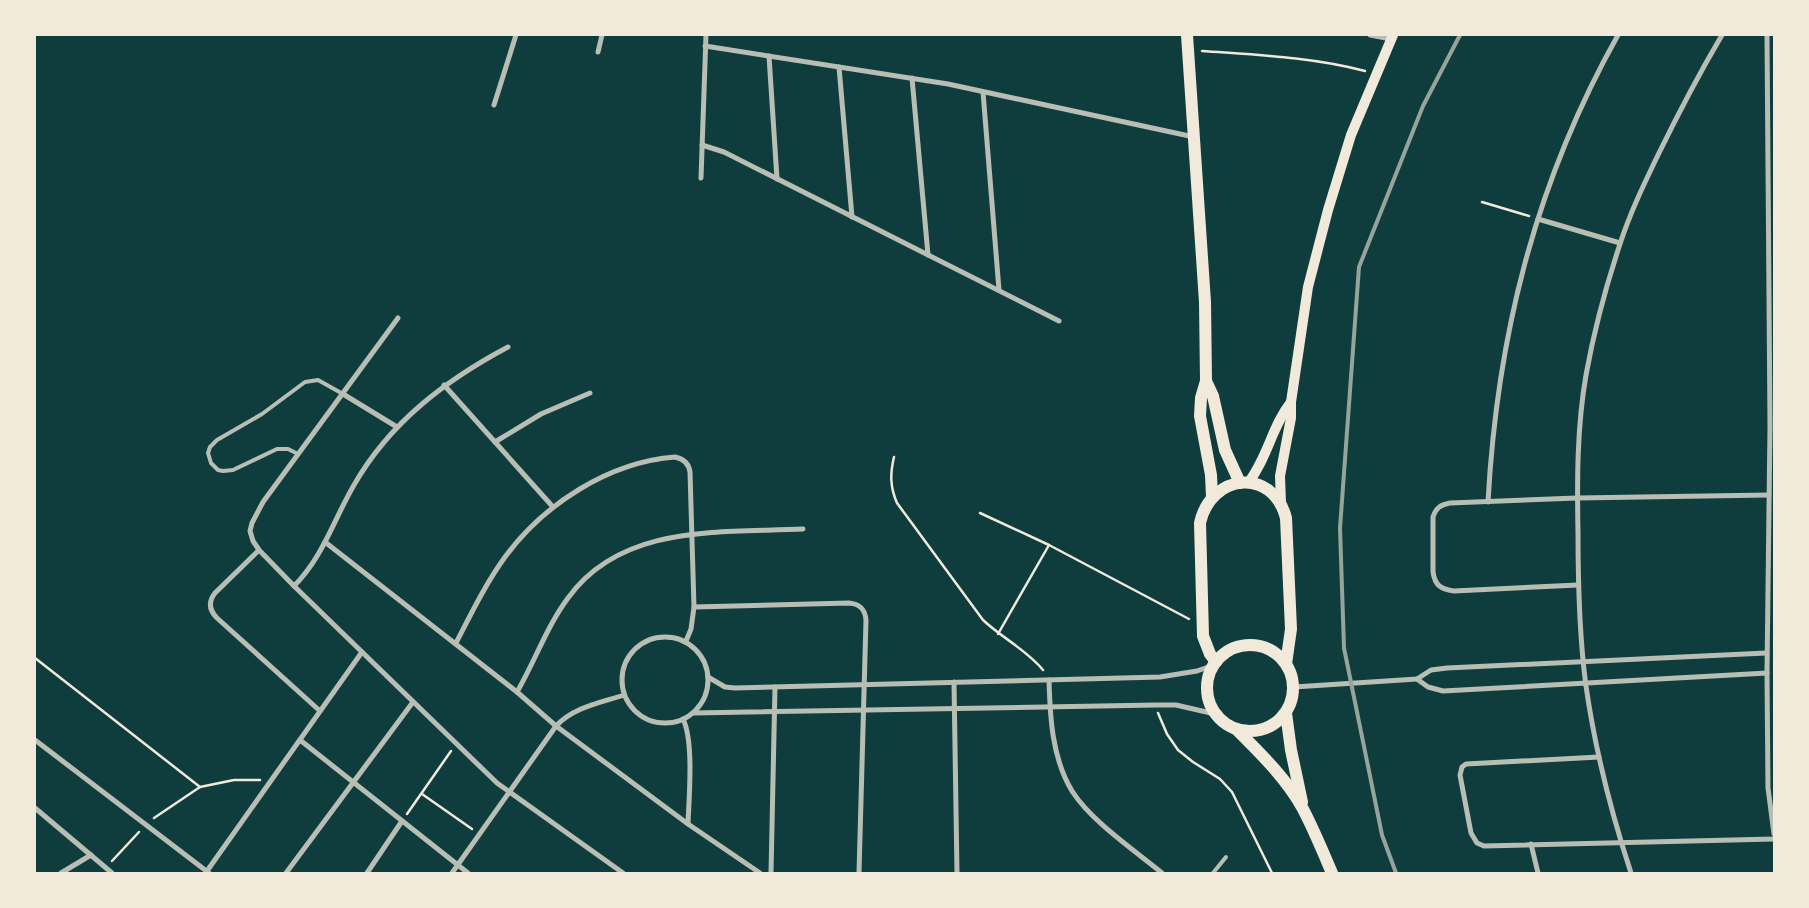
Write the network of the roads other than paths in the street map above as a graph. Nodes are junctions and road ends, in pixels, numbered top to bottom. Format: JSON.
{"nodes":[{"id":1,"x":516,"y":35,"type":"edge"},
{"id":2,"x":602,"y":35,"type":"edge"},
{"id":3,"x":706,"y":35,"type":"edge"},
{"id":4,"x":1187,"y":35,"type":"edge"},
{"id":5,"x":1370,"y":35,"type":"edge"},
{"id":6,"x":1618,"y":35,"type":"edge"},
{"id":7,"x":1722,"y":35,"type":"edge"},
{"id":8,"x":1767,"y":35,"type":"edge"},
{"id":9,"x":1392,"y":37,"type":"edge"},
{"id":10,"x":705,"y":46,"type":"junction"},
{"id":11,"x":598,"y":52,"type":"dead end"},
{"id":12,"x":769,"y":56,"type":"junction"},
{"id":13,"x":839,"y":67,"type":"junction"},
{"id":14,"x":912,"y":78,"type":"junction"},
{"id":15,"x":983,"y":92,"type":"junction"},
{"id":16,"x":494,"y":105,"type":"dead end"},
{"id":17,"x":1194,"y":137,"type":"junction"},
{"id":18,"x":702,"y":146,"type":"junction"},
{"id":19,"x":701,"y":178,"type":"dead end"},
{"id":20,"x":777,"y":179,"type":"junction"},
{"id":21,"x":852,"y":217,"type":"junction"},
{"id":22,"x":1538,"y":219,"type":"junction"},
{"id":23,"x":1620,"y":243,"type":"junction"},
{"id":24,"x":928,"y":254,"type":"junction"},
{"id":25,"x":999,"y":290,"type":"junction"},
{"id":26,"x":398,"y":318,"type":"dead end"},
{"id":27,"x":1059,"y":321,"type":"dead end"},
{"id":28,"x":508,"y":347,"type":"dead end"},
{"id":29,"x":1206,"y":381,"type":"junction"},
{"id":30,"x":444,"y":385,"type":"junction"},
{"id":31,"x":590,"y":393,"type":"dead end"},
{"id":32,"x":343,"y":394,"type":"junction"},
{"id":33,"x":1291,"y":402,"type":"junction"},
{"id":34,"x":397,"y":427,"type":"junction"},
{"id":35,"x":495,"y":442,"type":"junction"},
{"id":36,"x":298,"y":454,"type":"junction"},
{"id":37,"x":1244,"y":483,"type":"junction"},
{"id":38,"x":1769,"y":495,"type":"junction"},
{"id":39,"x":1212,"y":497,"type":"junction"},
{"id":40,"x":1577,"y":498,"type":"junction"},
{"id":41,"x":1488,"y":502,"type":"junction"},
{"id":42,"x":1281,"y":503,"type":"junction"},
{"id":43,"x":553,"y":507,"type":"junction"},
{"id":44,"x":803,"y":529,"type":"dead end"},
{"id":45,"x":692,"y":534,"type":"junction"},
{"id":46,"x":325,"y":542,"type":"junction"},
{"id":47,"x":259,"y":550,"type":"junction"},
{"id":48,"x":1578,"y":585,"type":"junction"},
{"id":49,"x":294,"y":586,"type":"junction"},
{"id":50,"x":694,"y":607,"type":"junction"},
{"id":51,"x":686,"y":642,"type":"junction"},
{"id":52,"x":456,"y":643,"type":"junction"},
{"id":53,"x":362,"y":652,"type":"junction"},
{"id":54,"x":1766,"y":653,"type":"junction"},
{"id":55,"x":1584,"y":662,"type":"junction"},
{"id":56,"x":1215,"y":664,"type":"junction"},
{"id":57,"x":1286,"y":664,"type":"junction"},
{"id":58,"x":1766,"y":673,"type":"junction"},
{"id":59,"x":708,"y":677,"type":"junction"},
{"id":60,"x":1417,"y":679,"type":"junction"},
{"id":61,"x":1049,"y":680,"type":"junction"},
{"id":62,"x":954,"y":682,"type":"junction"},
{"id":63,"x":1586,"y":683,"type":"junction"},
{"id":64,"x":864,"y":685,"type":"junction"},
{"id":65,"x":775,"y":687,"type":"junction"},
{"id":66,"x":1294,"y":687,"type":"junction"},
{"id":67,"x":517,"y":692,"type":"junction"},
{"id":68,"x":624,"y":695,"type":"junction"},
{"id":69,"x":413,"y":702,"type":"junction"},
{"id":70,"x":1050,"y":707,"type":"junction"},
{"id":71,"x":954,"y":708,"type":"junction"},
{"id":72,"x":863,"y":710,"type":"junction"},
{"id":73,"x":320,"y":711,"type":"junction"},
{"id":74,"x":776,"y":711,"type":"junction"},
{"id":75,"x":1286,"y":712,"type":"junction"},
{"id":76,"x":693,"y":713,"type":"junction"},
{"id":77,"x":1215,"y":714,"type":"junction"},
{"id":78,"x":683,"y":719,"type":"junction"},
{"id":79,"x":556,"y":726,"type":"junction"},
{"id":80,"x":1235,"y":729,"type":"junction"},
{"id":81,"x":35,"y":740,"type":"edge"},
{"id":82,"x":300,"y":740,"type":"junction"},
{"id":83,"x":1599,"y":757,"type":"junction"},
{"id":84,"x":353,"y":782,"type":"junction"},
{"id":85,"x":508,"y":792,"type":"junction"},
{"id":86,"x":35,"y":808,"type":"edge"},
{"id":87,"x":1303,"y":809,"type":"junction"},
{"id":88,"x":402,"y":822,"type":"junction"},
{"id":89,"x":688,"y":824,"type":"junction"},
{"id":90,"x":1774,"y":834,"type":"edge"},
{"id":91,"x":1774,"y":839,"type":"edge"},
{"id":92,"x":1621,"y":842,"type":"junction"},
{"id":93,"x":1531,"y":844,"type":"junction"},
{"id":94,"x":91,"y":855,"type":"junction"},
{"id":95,"x":1226,"y":857,"type":"dead end"},
{"id":96,"x":457,"y":865,"type":"junction"},
{"id":97,"x":208,"y":872,"type":"edge"},
{"id":98,"x":756,"y":872,"type":"edge"},
{"id":99,"x":61,"y":873,"type":"edge"},
{"id":100,"x":112,"y":873,"type":"edge"},
{"id":101,"x":286,"y":873,"type":"edge"},
{"id":102,"x":367,"y":873,"type":"edge"},
{"id":103,"x":452,"y":873,"type":"edge"},
{"id":104,"x":468,"y":873,"type":"edge"},
{"id":105,"x":623,"y":873,"type":"edge"},
{"id":106,"x":771,"y":873,"type":"edge"},
{"id":107,"x":859,"y":873,"type":"edge"},
{"id":108,"x":957,"y":873,"type":"edge"},
{"id":109,"x":1162,"y":873,"type":"edge"},
{"id":110,"x":1213,"y":873,"type":"edge"},
{"id":111,"x":1332,"y":873,"type":"edge"},
{"id":112,"x":1538,"y":873,"type":"edge"},
{"id":113,"x":1631,"y":873,"type":"edge"}],
"edges":[{"from":1,"to":16,"type":"street"},
{"from":2,"to":11,"type":"street"},
{"from":3,"to":10,"type":"street"},
{"from":4,"to":17,"type":"main road"},
{"from":5,"to":9,"type":"street"},
{"from":6,"to":22,"type":"street"},
{"from":7,"to":23,"type":"street"},
{"from":8,"to":38,"type":"street"},
{"from":9,"to":33,"type":"main road"},
{"from":10,"to":12,"type":"street"},
{"from":10,"to":18,"type":"street"},
{"from":12,"to":13,"type":"street"},
{"from":12,"to":20,"type":"street"},
{"from":13,"to":14,"type":"street"},
{"from":13,"to":21,"type":"street"},
{"from":14,"to":15,"type":"street"},
{"from":14,"to":24,"type":"street"},
{"from":15,"to":17,"type":"street"},
{"from":15,"to":25,"type":"street"},
{"from":17,"to":29,"type":"main road"},
{"from":18,"to":19,"type":"street"},
{"from":18,"to":20,"type":"street"},
{"from":20,"to":21,"type":"street"},
{"from":21,"to":24,"type":"street"},
{"from":22,"to":23,"type":"street"},
{"from":22,"to":41,"type":"street"},
{"from":23,"to":40,"type":"street"},
{"from":24,"to":25,"type":"street"},
{"from":25,"to":27,"type":"street"},
{"from":26,"to":32,"type":"street"},
{"from":28,"to":30,"type":"street"},
{"from":29,"to":37,"type":"main road"},
{"from":29,"to":39,"type":"main road"},
{"from":30,"to":34,"type":"street"},
{"from":30,"to":35,"type":"street"},
{"from":31,"to":35,"type":"street"},
{"from":32,"to":34,"type":"street"},
{"from":32,"to":36,"type":"street"},
{"from":32,"to":36,"type":"lane"},
{"from":33,"to":37,"type":"main road"},
{"from":33,"to":42,"type":"main road"},
{"from":34,"to":46,"type":"street"},
{"from":35,"to":43,"type":"street"},
{"from":36,"to":47,"type":"street"},
{"from":37,"to":39,"type":"main road"},
{"from":37,"to":42,"type":"main road"},
{"from":38,"to":40,"type":"street"},
{"from":38,"to":54,"type":"street"},
{"from":39,"to":56,"type":"main road"},
{"from":40,"to":41,"type":"street"},
{"from":40,"to":48,"type":"street"},
{"from":41,"to":48,"type":"street"},
{"from":42,"to":57,"type":"main road"},
{"from":43,"to":45,"type":"street"},
{"from":43,"to":52,"type":"street"},
{"from":44,"to":45,"type":"street"},
{"from":45,"to":50,"type":"street"},
{"from":45,"to":67,"type":"street"},
{"from":46,"to":49,"type":"street"},
{"from":46,"to":52,"type":"street"},
{"from":47,"to":49,"type":"street"},
{"from":47,"to":73,"type":"street"},
{"from":48,"to":55,"type":"street"},
{"from":49,"to":53,"type":"street"},
{"from":50,"to":51,"type":"street"},
{"from":50,"to":64,"type":"street"},
{"from":51,"to":59,"type":"street"},
{"from":51,"to":68,"type":"street"},
{"from":52,"to":67,"type":"street"},
{"from":53,"to":69,"type":"street"},
{"from":53,"to":73,"type":"street"},
{"from":54,"to":55,"type":"street"},
{"from":54,"to":58,"type":"street"},
{"from":55,"to":60,"type":"street"},
{"from":55,"to":63,"type":"street"},
{"from":56,"to":57,"type":"main road"},
{"from":56,"to":61,"type":"street"},
{"from":56,"to":77,"type":"main road"},
{"from":57,"to":66,"type":"main road"},
{"from":58,"to":63,"type":"street"},
{"from":58,"to":90,"type":"street"},
{"from":59,"to":65,"type":"street"},
{"from":59,"to":76,"type":"street"},
{"from":60,"to":63,"type":"street"},
{"from":60,"to":66,"type":"street"},
{"from":61,"to":62,"type":"street"},
{"from":61,"to":70,"type":"street"},
{"from":62,"to":64,"type":"street"},
{"from":62,"to":71,"type":"street"},
{"from":63,"to":83,"type":"street"},
{"from":64,"to":65,"type":"street"},
{"from":64,"to":72,"type":"street"},
{"from":65,"to":74,"type":"street"},
{"from":66,"to":75,"type":"main road"},
{"from":67,"to":79,"type":"street"},
{"from":68,"to":78,"type":"street"},
{"from":68,"to":79,"type":"street"},
{"from":69,"to":84,"type":"street"},
{"from":69,"to":85,"type":"street"},
{"from":70,"to":71,"type":"street"},
{"from":70,"to":77,"type":"street"},
{"from":70,"to":109,"type":"street"},
{"from":71,"to":72,"type":"street"},
{"from":71,"to":108,"type":"street"},
{"from":72,"to":74,"type":"street"},
{"from":72,"to":107,"type":"street"},
{"from":73,"to":82,"type":"street"},
{"from":74,"to":76,"type":"street"},
{"from":74,"to":106,"type":"street"},
{"from":75,"to":80,"type":"main road"},
{"from":75,"to":87,"type":"main road"},
{"from":76,"to":78,"type":"street"},
{"from":77,"to":80,"type":"main road"},
{"from":78,"to":89,"type":"street"},
{"from":79,"to":85,"type":"street"},
{"from":79,"to":89,"type":"street"},
{"from":80,"to":87,"type":"main road"},
{"from":81,"to":97,"type":"street"},
{"from":82,"to":84,"type":"street"},
{"from":82,"to":97,"type":"street"},
{"from":83,"to":92,"type":"street"},
{"from":83,"to":93,"type":"street"},
{"from":84,"to":88,"type":"street"},
{"from":84,"to":101,"type":"street"},
{"from":85,"to":96,"type":"street"},
{"from":85,"to":105,"type":"street"},
{"from":86,"to":94,"type":"street"},
{"from":87,"to":111,"type":"main road"},
{"from":88,"to":96,"type":"street"},
{"from":88,"to":102,"type":"street"},
{"from":89,"to":98,"type":"street"},
{"from":91,"to":92,"type":"street"},
{"from":92,"to":93,"type":"street"},
{"from":92,"to":113,"type":"street"},
{"from":93,"to":112,"type":"street"},
{"from":94,"to":99,"type":"street"},
{"from":94,"to":100,"type":"street"},
{"from":95,"to":110,"type":"lane"},
{"from":96,"to":103,"type":"street"},
{"from":96,"to":104,"type":"street"}]}
